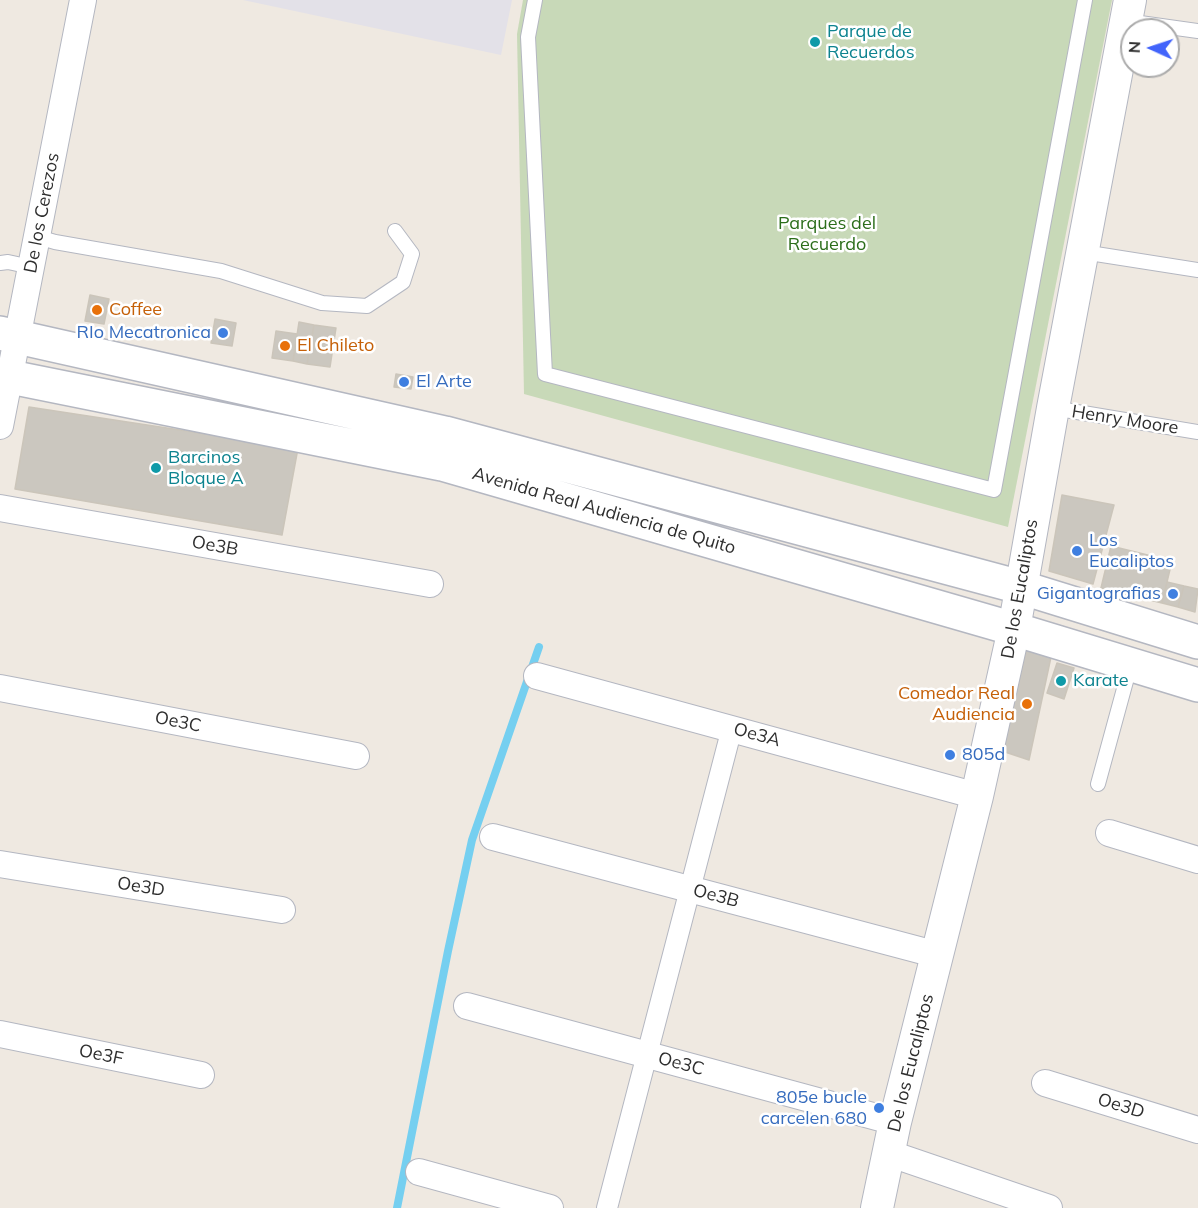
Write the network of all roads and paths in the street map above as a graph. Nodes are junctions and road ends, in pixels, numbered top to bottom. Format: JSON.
{"nodes":[{"id":1,"x":83,"y":0,"type":"edge"},
{"id":2,"x":536,"y":0,"type":"edge"},
{"id":3,"x":1085,"y":0,"type":"edge"},
{"id":4,"x":1128,"y":11,"type":"edge"},
{"id":5,"x":1198,"y":31,"type":"edge"},
{"id":6,"x":395,"y":231,"type":"dead end"},
{"id":7,"x":38,"y":237,"type":"junction"},
{"id":8,"x":1083,"y":252,"type":"junction"},
{"id":9,"x":0,"y":263,"type":"edge"},
{"id":10,"x":32,"y":267,"type":"junction"},
{"id":11,"x":1198,"y":270,"type":"edge"},
{"id":12,"x":9,"y":335,"type":"edge"},
{"id":13,"x":5,"y":376,"type":"edge"},
{"id":14,"x":1053,"y":408,"type":"junction"},
{"id":15,"x":0,"y":426,"type":"edge"},
{"id":16,"x":1198,"y":432,"type":"edge"},
{"id":17,"x":0,"y":508,"type":"edge"},
{"id":18,"x":430,"y":584,"type":"dead end"},
{"id":19,"x":1020,"y":586,"type":"junction"},
{"id":20,"x":1014,"y":628,"type":"junction"},
{"id":21,"x":1198,"y":642,"type":"edge"},
{"id":22,"x":1131,"y":663,"type":"junction"},
{"id":23,"x":537,"y":676,"type":"dead end"},
{"id":24,"x":1198,"y":685,"type":"edge"},
{"id":25,"x":0,"y":687,"type":"edge"},
{"id":26,"x":732,"y":728,"type":"junction"},
{"id":27,"x":356,"y":756,"type":"dead end"},
{"id":28,"x":1098,"y":784,"type":"dead end"},
{"id":29,"x":977,"y":796,"type":"junction"},
{"id":30,"x":1109,"y":832,"type":"dead end"},
{"id":31,"x":493,"y":837,"type":"dead end"},
{"id":32,"x":1198,"y":860,"type":"edge"},
{"id":33,"x":0,"y":864,"type":"edge"},
{"id":34,"x":689,"y":889,"type":"junction"},
{"id":35,"x":282,"y":910,"type":"dead end"},
{"id":36,"x":938,"y":955,"type":"junction"},
{"id":37,"x":468,"y":1006,"type":"dead end"},
{"id":38,"x":0,"y":1034,"type":"edge"},
{"id":39,"x":645,"y":1054,"type":"junction"},
{"id":40,"x":201,"y":1076,"type":"dead end"},
{"id":41,"x":1045,"y":1083,"type":"dead end"},
{"id":42,"x":895,"y":1122,"type":"junction"},
{"id":43,"x":1198,"y":1130,"type":"edge"},
{"id":44,"x":888,"y":1153,"type":"junction"},
{"id":45,"x":419,"y":1172,"type":"dead end"},
{"id":46,"x":550,"y":1208,"type":"edge"},
{"id":47,"x":607,"y":1208,"type":"edge"},
{"id":48,"x":877,"y":1208,"type":"edge"},
{"id":49,"x":1049,"y":1208,"type":"edge"}],
"edges":[{"from":1,"to":7,"type":"street","name":"De los Cerezos"},
{"from":2,"to":3,"type":"lane"},
{"from":4,"to":5,"type":"lane"},
{"from":4,"to":8,"type":"street","name":"De los Eucaliptos"},
{"from":6,"to":7,"type":"lane"},
{"from":7,"to":10,"type":"street","name":"De los Cerezos"},
{"from":8,"to":11,"type":"lane"},
{"from":8,"to":14,"type":"street","name":"De los Eucaliptos"},
{"from":9,"to":10,"type":"lane"},
{"from":10,"to":12,"type":"street","name":"De los Cerezos"},
{"from":12,"to":13,"type":"street","name":"De los Cerezos"},
{"from":12,"to":19,"type":"main road","name":"Avenida Real Audiencia de Quito"},
{"from":13,"to":15,"type":"street","name":"De los Cerezos"},
{"from":13,"to":20,"type":"main road","name":"Avenida Real Audiencia de Quito"},
{"from":14,"to":16,"type":"lane","name":"Henry Moore"},
{"from":14,"to":19,"type":"street","name":"De los Eucaliptos"},
{"from":17,"to":18,"type":"street","name":"Oe3B"},
{"from":19,"to":20,"type":"street","name":"De los Eucaliptos"},
{"from":19,"to":21,"type":"main road","name":"Avenida Real Audiencia de Quito"},
{"from":20,"to":22,"type":"main road","name":"Avenida Real Audiencia de Quito"},
{"from":20,"to":29,"type":"street","name":"De los Eucaliptos"},
{"from":22,"to":24,"type":"main road","name":"Avenida Real Audiencia de Quito"},
{"from":22,"to":28,"type":"lane"},
{"from":23,"to":26,"type":"street","name":"Oe3A"},
{"from":25,"to":27,"type":"street","name":"Oe3C"},
{"from":26,"to":29,"type":"street","name":"Oe3A"},
{"from":26,"to":34,"type":"street"},
{"from":29,"to":36,"type":"street","name":"De los Eucaliptos"},
{"from":30,"to":32,"type":"street"},
{"from":31,"to":34,"type":"street","name":"Oe3B"},
{"from":33,"to":35,"type":"street","name":"Oe3D"},
{"from":34,"to":36,"type":"street","name":"Oe3B"},
{"from":34,"to":39,"type":"street"},
{"from":36,"to":42,"type":"street","name":"De los Eucaliptos"},
{"from":37,"to":39,"type":"street","name":"Oe3C"},
{"from":38,"to":40,"type":"street","name":"Oe3F"},
{"from":39,"to":42,"type":"street","name":"Oe3C"},
{"from":39,"to":47,"type":"street"},
{"from":41,"to":43,"type":"street","name":"Oe3D"},
{"from":42,"to":44,"type":"street","name":"De los Eucaliptos"},
{"from":44,"to":48,"type":"street","name":"De los Eucaliptos"},
{"from":44,"to":49,"type":"street"},
{"from":45,"to":46,"type":"street"}]}
